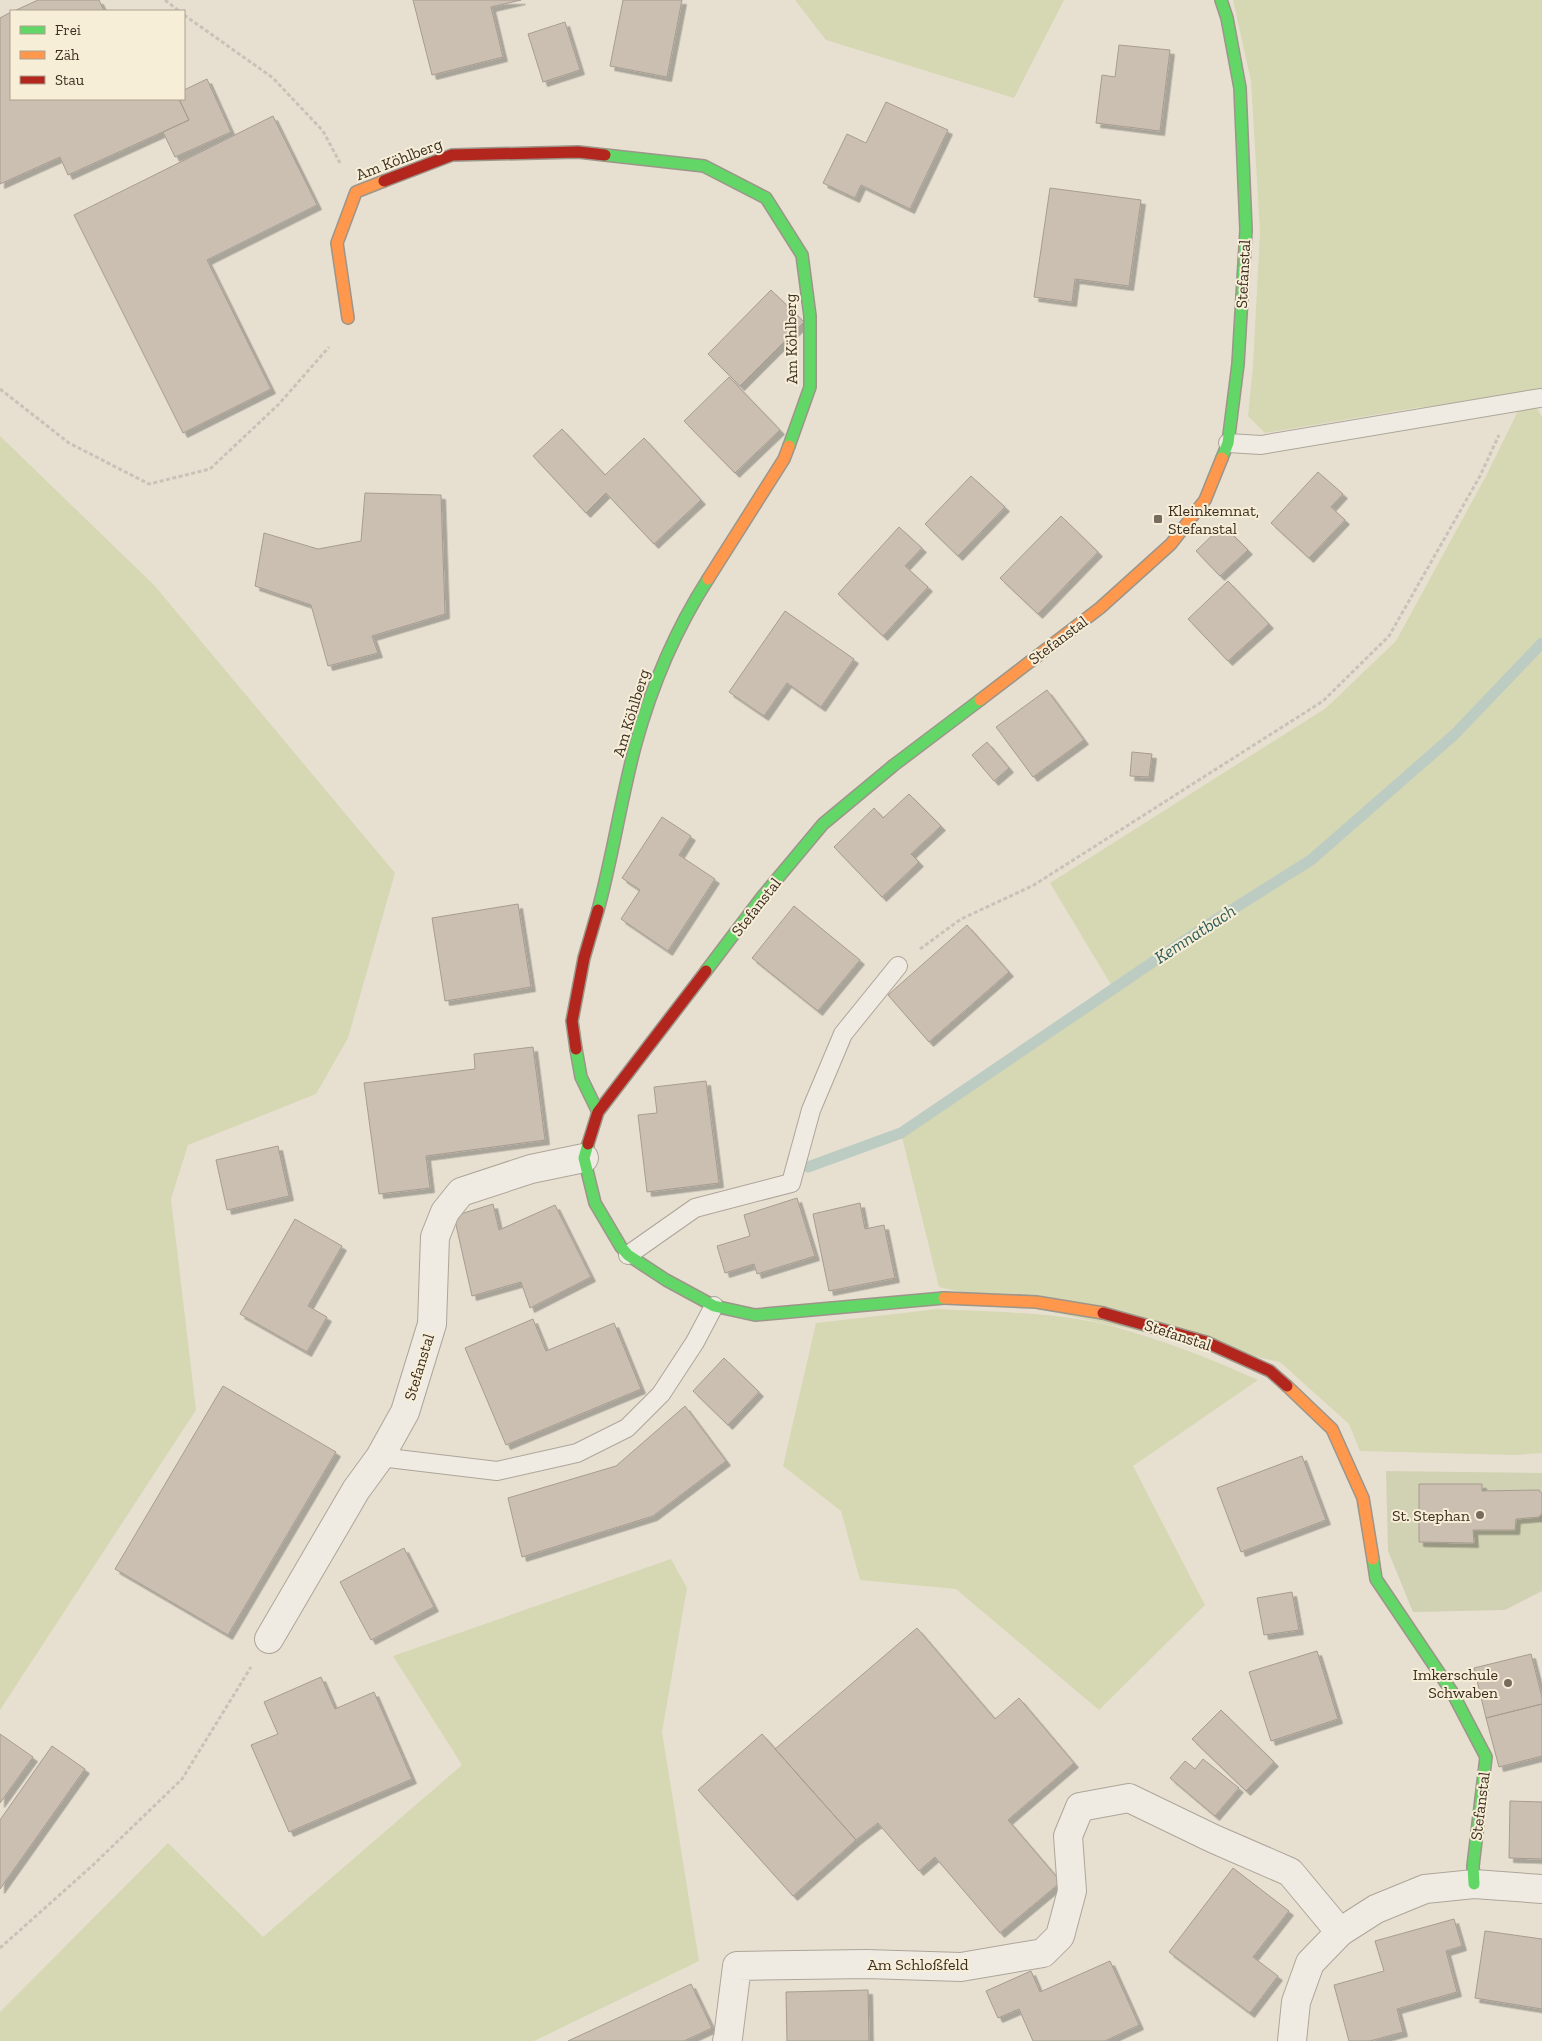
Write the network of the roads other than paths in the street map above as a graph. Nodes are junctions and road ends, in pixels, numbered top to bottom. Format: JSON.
{"nodes":[{"id":1,"x":1221,"y":0,"type":"edge"},
{"id":2,"x":348,"y":318,"type":"road end"},
{"id":3,"x":1540,"y":398,"type":"dead end"},
{"id":4,"x":1228,"y":443,"type":"junction"},
{"id":5,"x":898,"y":966,"type":"road end"},
{"id":6,"x":598,"y":1112,"type":"junction"},
{"id":7,"x":584,"y":1158,"type":"junction"},
{"id":8,"x":628,"y":1255,"type":"junction"},
{"id":9,"x":714,"y":1306,"type":"junction"},
{"id":10,"x":380,"y":1457,"type":"junction"},
{"id":11,"x":269,"y":1639,"type":"road end"},
{"id":12,"x":1474,"y":1884,"type":"junction"},
{"id":13,"x":1542,"y":1889,"type":"edge"},
{"id":14,"x":1340,"y":1932,"type":"junction"},
{"id":15,"x":727,"y":2041,"type":"edge"},
{"id":16,"x":1292,"y":2041,"type":"edge"}],
"edges":[{"from":1,"to":4,"type":"street","name":"Stefanstal"},
{"from":2,"to":6,"type":"street","name":"Am Köhlberg"},
{"from":3,"to":4,"type":"lane"},
{"from":4,"to":6,"type":"street","name":"Stefanstal"},
{"from":5,"to":8,"type":"lane"},
{"from":6,"to":7,"type":"street","name":"Stefanstal"},
{"from":7,"to":8,"type":"street","name":"Stefanstal"},
{"from":7,"to":10,"type":"street","name":"Stefanstal"},
{"from":8,"to":9,"type":"street","name":"Stefanstal"},
{"from":9,"to":10,"type":"lane"},
{"from":9,"to":12,"type":"street","name":"Stefanstal"},
{"from":10,"to":11,"type":"street","name":"Stefanstal"},
{"from":12,"to":13,"type":"street"},
{"from":12,"to":14,"type":"street"},
{"from":14,"to":15,"type":"street","name":"Am Schloßfeld"},
{"from":14,"to":16,"type":"street"}]}
